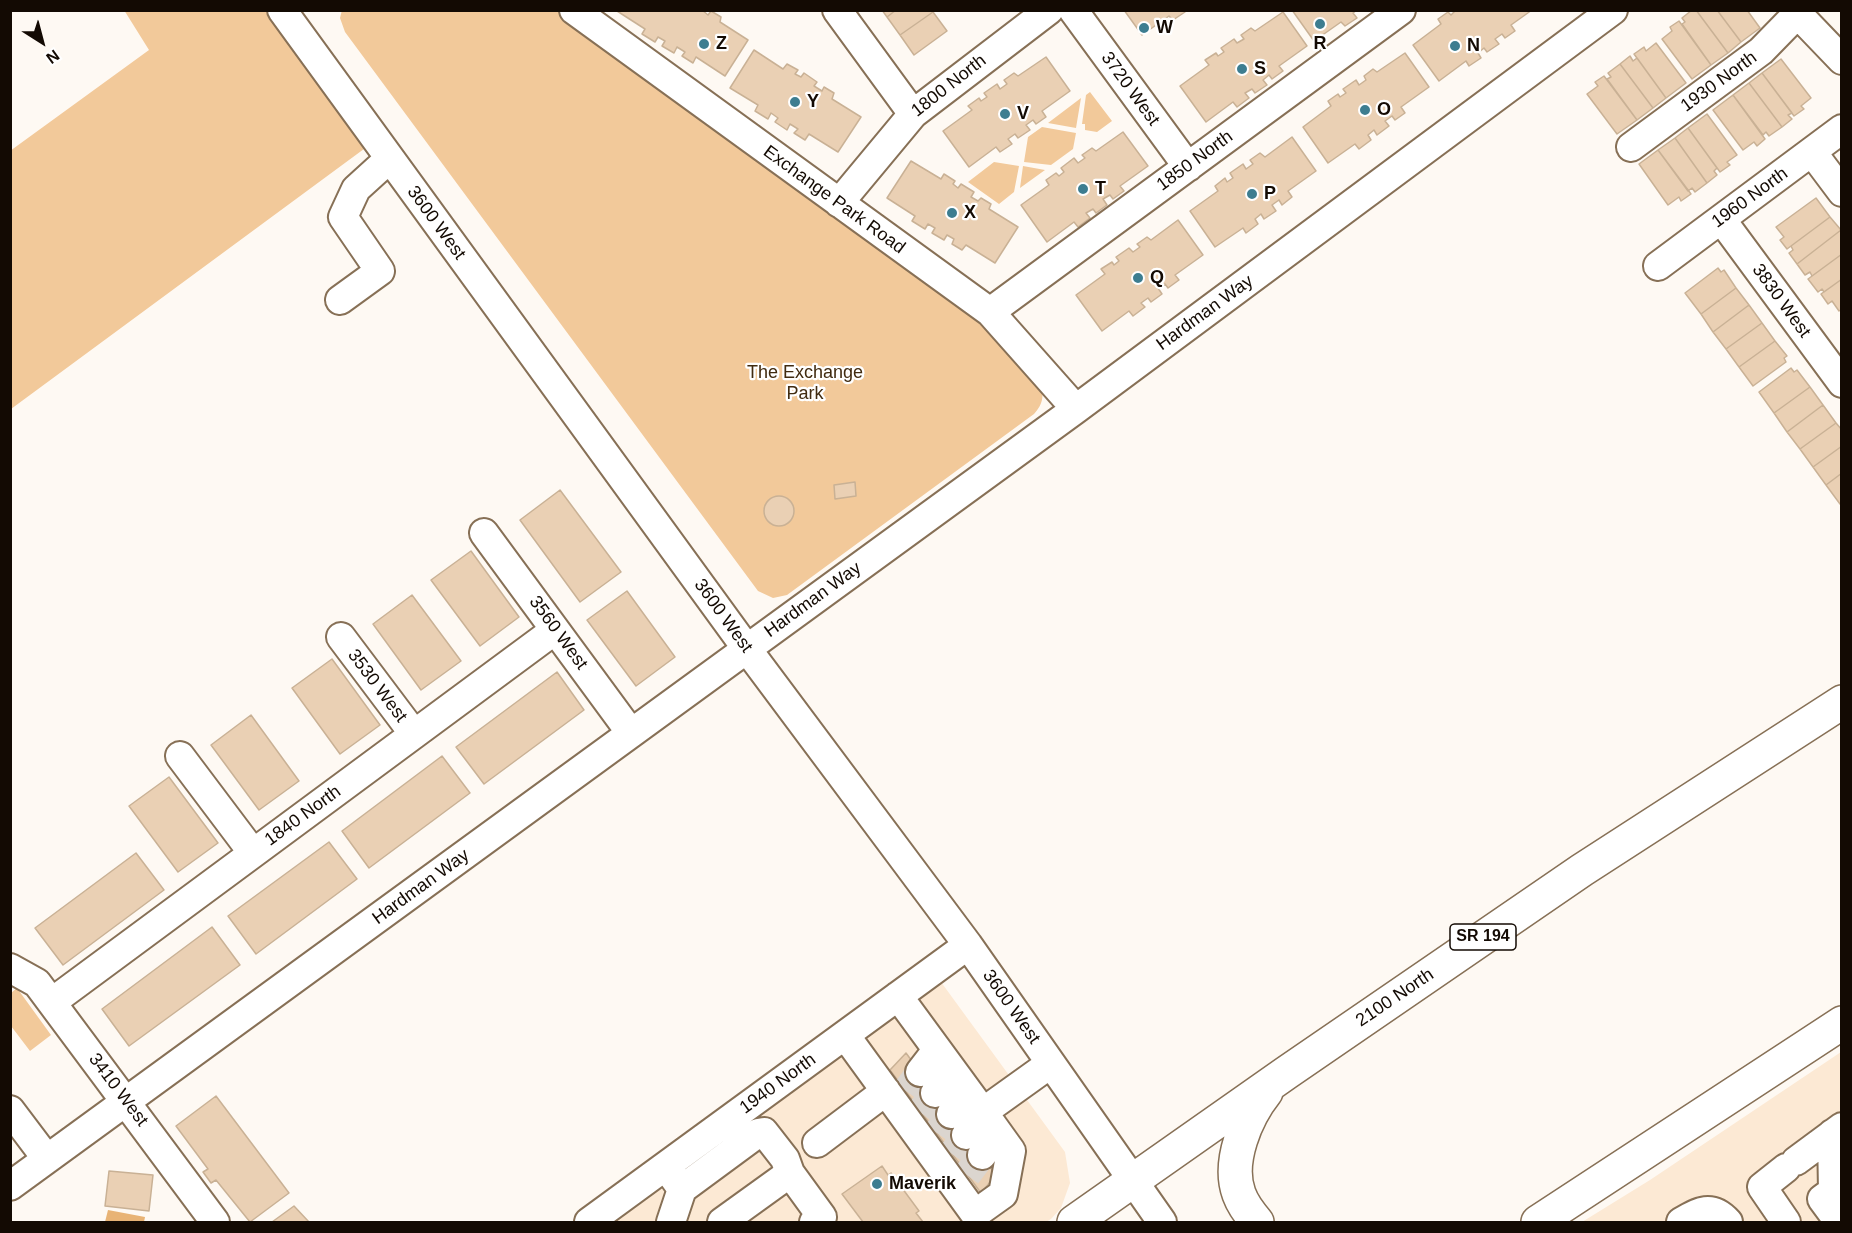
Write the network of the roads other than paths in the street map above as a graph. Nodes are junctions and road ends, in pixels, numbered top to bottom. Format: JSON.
{"nodes":[{"id":1,"x":574,"y":10,"type":"edge"},
{"id":2,"x":837,"y":10,"type":"edge"},
{"id":3,"x":1049,"y":10,"type":"edge"},
{"id":4,"x":1073,"y":10,"type":"edge"},
{"id":5,"x":1401,"y":10,"type":"edge"},
{"id":6,"x":1613,"y":10,"type":"edge"},
{"id":7,"x":1797,"y":12,"type":"edge"},
{"id":8,"x":289,"y":13,"type":"edge"},
{"id":9,"x":1842,"y":60,"type":"edge"},
{"id":10,"x":913,"y":114,"type":"junction"},
{"id":11,"x":1842,"y":129,"type":"edge"},
{"id":12,"x":1631,"y":147,"type":"dead end"},
{"id":13,"x":1812,"y":152,"type":"junction"},
{"id":14,"x":389,"y":159,"type":"junction"},
{"id":15,"x":1188,"y":167,"type":"junction"},
{"id":16,"x":1842,"y":192,"type":"edge"},
{"id":17,"x":839,"y":203,"type":"junction"},
{"id":18,"x":1721,"y":219,"type":"junction"},
{"id":19,"x":1658,"y":266,"type":"dead end"},
{"id":20,"x":340,"y":300,"type":"dead end"},
{"id":21,"x":990,"y":312,"type":"junction"},
{"id":22,"x":1842,"y":383,"type":"edge"},
{"id":23,"x":1076,"y":409,"type":"junction"},
{"id":24,"x":484,"y":533,"type":"dead end"},
{"id":25,"x":555,"y":630,"type":"junction"},
{"id":26,"x":341,"y":637,"type":"dead end"},
{"id":27,"x":747,"y":649,"type":"junction"},
{"id":28,"x":1842,"y":702,"type":"edge"},
{"id":29,"x":414,"y":734,"type":"junction"},
{"id":30,"x":631,"y":734,"type":"junction"},
{"id":31,"x":180,"y":756,"type":"dead end"},
{"id":32,"x":253,"y":853,"type":"junction"},
{"id":33,"x":968,"y":945,"type":"junction"},
{"id":34,"x":10,"y":968,"type":"edge"},
{"id":35,"x":898,"y":996,"type":"junction"},
{"id":36,"x":52,"y":1002,"type":"junction"},
{"id":37,"x":1842,"y":1023,"type":"edge"},
{"id":38,"x":845,"y":1035,"type":"junction"},
{"id":39,"x":1050,"y":1064,"type":"junction"},
{"id":40,"x":1275,"y":1081,"type":"junction"},
{"id":41,"x":127,"y":1101,"type":"junction"},
{"id":42,"x":10,"y":1110,"type":"edge"},
{"id":43,"x":942,"y":1120,"type":"junction"},
{"id":44,"x":1837,"y":1130,"type":"edge"},
{"id":45,"x":817,"y":1143,"type":"dead end"},
{"id":46,"x":47,"y":1159,"type":"junction"},
{"id":47,"x":665,"y":1166,"type":"junction"},
{"id":48,"x":790,"y":1173,"type":"junction"},
{"id":49,"x":1131,"y":1181,"type":"junction"},
{"id":50,"x":10,"y":1186,"type":"edge"},
{"id":51,"x":682,"y":1189,"type":"junction"},
{"id":52,"x":594,"y":1221,"type":"edge"},
{"id":53,"x":824,"y":1221,"type":"edge"},
{"id":54,"x":215,"y":1222,"type":"edge"},
{"id":55,"x":670,"y":1222,"type":"edge"},
{"id":56,"x":722,"y":1222,"type":"edge"},
{"id":57,"x":1074,"y":1222,"type":"edge"},
{"id":58,"x":1162,"y":1222,"type":"edge"},
{"id":59,"x":1257,"y":1222,"type":"edge"},
{"id":60,"x":1538,"y":1222,"type":"edge"},
{"id":61,"x":1681,"y":1222,"type":"edge"},
{"id":62,"x":1728,"y":1222,"type":"edge"},
{"id":63,"x":1786,"y":1222,"type":"edge"},
{"id":64,"x":1839,"y":1222,"type":"edge"}],
"edges":[{"from":1,"to":17,"type":"street","name":"Exchange Park Road"},
{"from":2,"to":10,"type":"street"},
{"from":3,"to":10,"type":"street","name":"1800 North"},
{"from":4,"to":15,"type":"street","name":"3720 West"},
{"from":5,"to":15,"type":"street","name":"1850 North"},
{"from":6,"to":23,"type":"street","name":"Hardman Way"},
{"from":7,"to":9,"type":"street"},
{"from":7,"to":12,"type":"street","name":"1930 North"},
{"from":8,"to":14,"type":"street","name":"3600 West"},
{"from":10,"to":17,"type":"street","name":"1800 North"},
{"from":11,"to":13,"type":"street","name":"1960 North"},
{"from":13,"to":16,"type":"street"},
{"from":13,"to":18,"type":"street","name":"1960 North"},
{"from":14,"to":20,"type":"street"},
{"from":14,"to":27,"type":"street","name":"3600 West"},
{"from":15,"to":21,"type":"street","name":"1850 North"},
{"from":17,"to":21,"type":"street","name":"Exchange Park Road"},
{"from":18,"to":19,"type":"street","name":"1960 North"},
{"from":18,"to":22,"type":"street","name":"3830 West"},
{"from":21,"to":23,"type":"street","name":"Exchange Park Road"},
{"from":23,"to":27,"type":"street","name":"Hardman Way"},
{"from":24,"to":25,"type":"street","name":"3560 West"},
{"from":25,"to":29,"type":"street","name":"1840 North"},
{"from":25,"to":30,"type":"street","name":"3560 West"},
{"from":26,"to":29,"type":"street","name":"3530 West"},
{"from":27,"to":30,"type":"street","name":"Hardman Way"},
{"from":27,"to":33,"type":"street","name":"3600 West"},
{"from":28,"to":40,"type":"highway","name":"2100 North","number":"SR 194"},
{"from":29,"to":32,"type":"street","name":"1840 North"},
{"from":30,"to":41,"type":"street","name":"Hardman Way"},
{"from":31,"to":32,"type":"street"},
{"from":32,"to":36,"type":"street","name":"1840 North"},
{"from":33,"to":35,"type":"street","name":"1940 North"},
{"from":33,"to":39,"type":"street","name":"3600 West"},
{"from":34,"to":36,"type":"street","name":"3410 West"},
{"from":35,"to":38,"type":"street","name":"1940 North"},
{"from":35,"to":43,"type":"street"},
{"from":36,"to":41,"type":"street","name":"3410 West"},
{"from":37,"to":60,"type":"highway"},
{"from":38,"to":43,"type":"street"},
{"from":38,"to":47,"type":"street","name":"1940 North"},
{"from":39,"to":43,"type":"street"},
{"from":39,"to":49,"type":"street","name":"3600 West"},
{"from":40,"to":49,"type":"highway","name":"2100 North","number":"SR 194"},
{"from":40,"to":59,"type":"highway"},
{"from":41,"to":46,"type":"street","name":"Hardman Way"},
{"from":41,"to":54,"type":"street","name":"3410 West"},
{"from":42,"to":46,"type":"street"},
{"from":43,"to":45,"type":"street"},
{"from":44,"to":63,"type":"street"},
{"from":44,"to":64,"type":"street"},
{"from":46,"to":50,"type":"street","name":"Hardman Way"},
{"from":47,"to":51,"type":"street"},
{"from":47,"to":52,"type":"street","name":"1940 North"},
{"from":48,"to":51,"type":"street"},
{"from":48,"to":53,"type":"street"},
{"from":48,"to":56,"type":"street"},
{"from":49,"to":57,"type":"highway","name":"2100 North","number":"SR 194"},
{"from":49,"to":58,"type":"street","name":"3600 West"},
{"from":51,"to":55,"type":"street"},
{"from":61,"to":62,"type":"street"}]}
